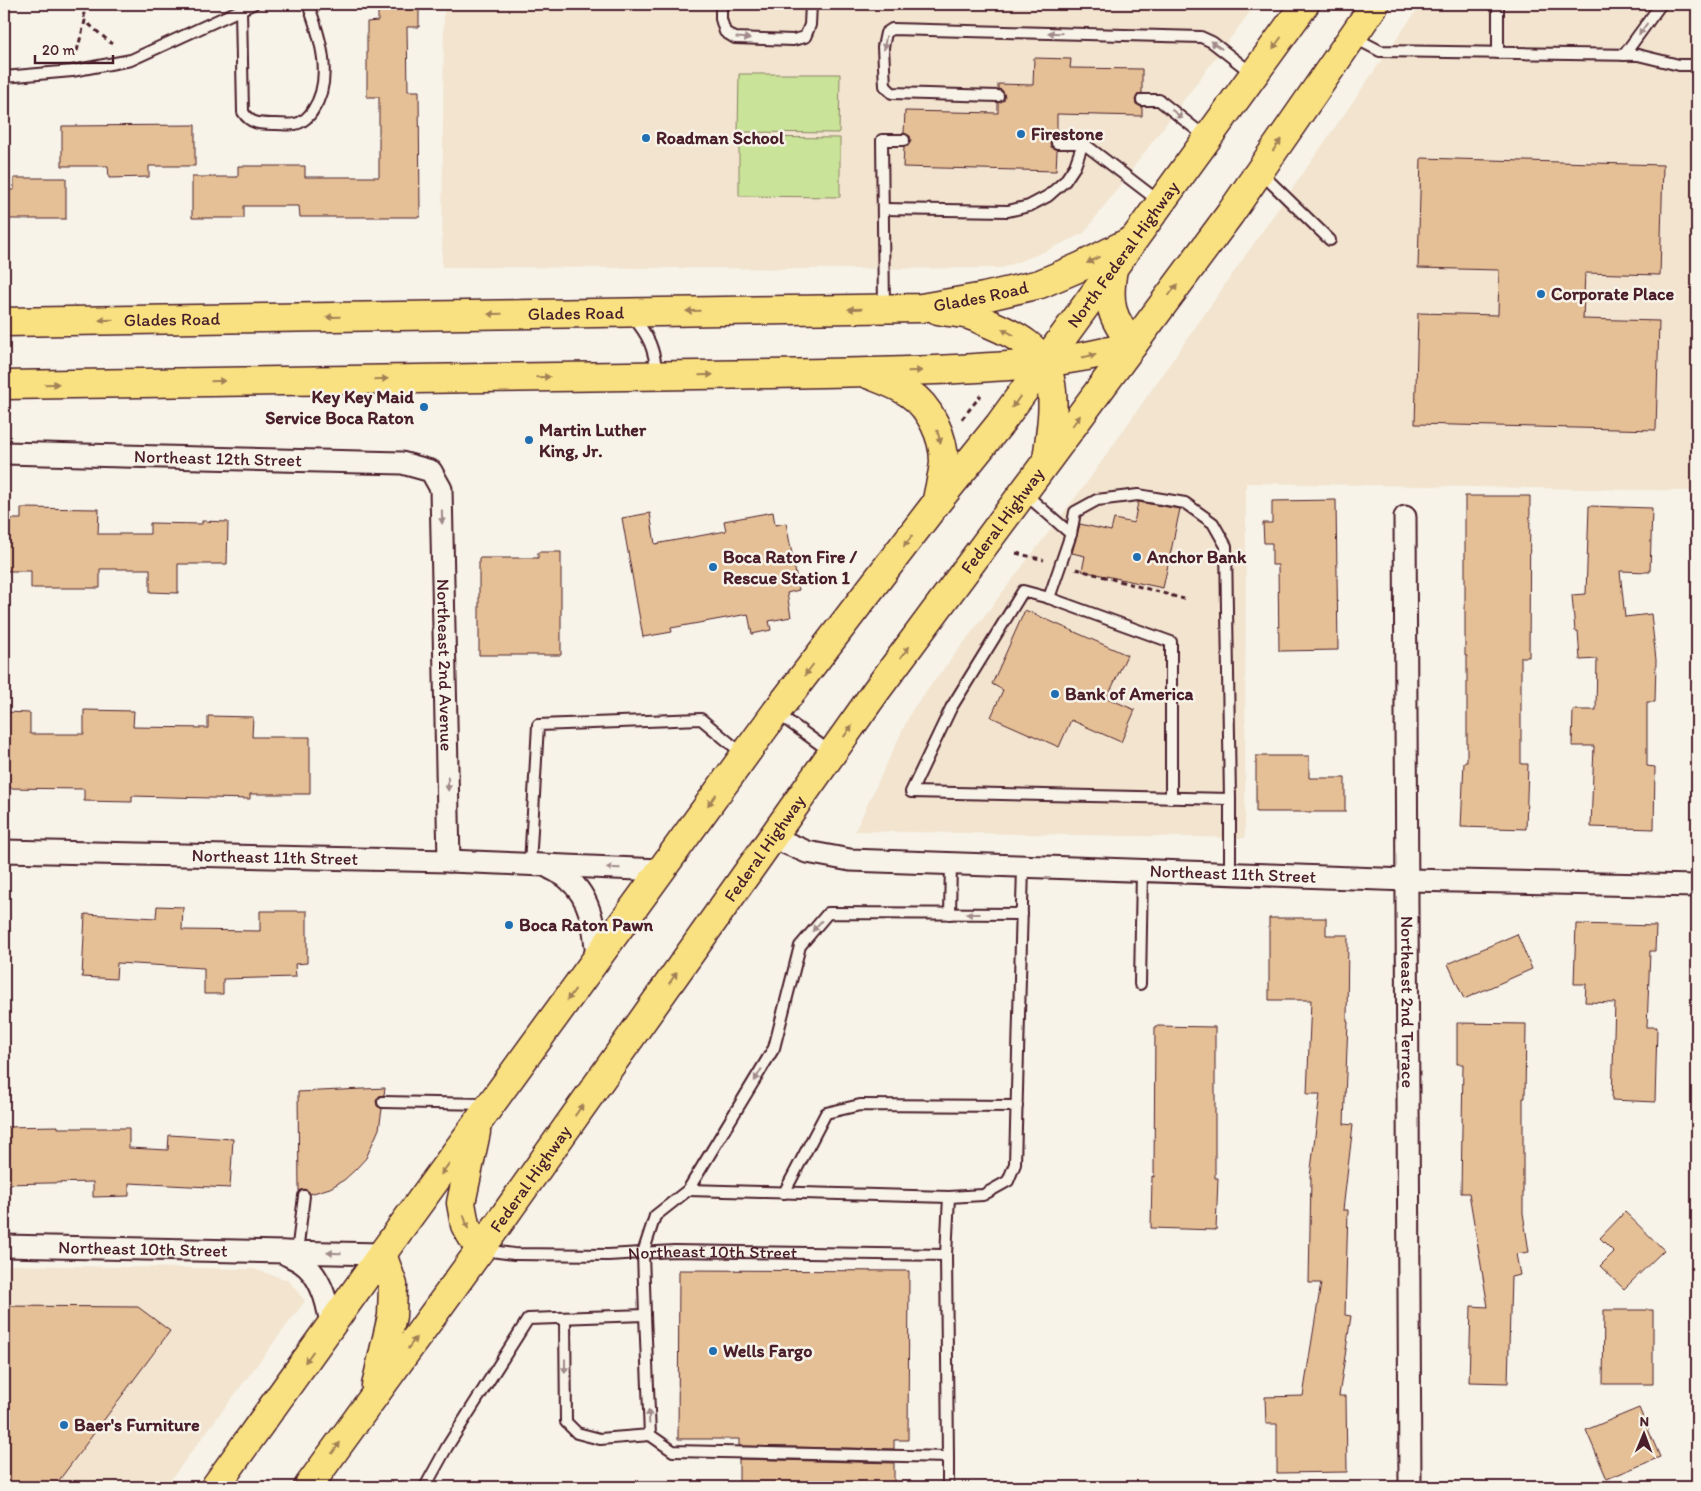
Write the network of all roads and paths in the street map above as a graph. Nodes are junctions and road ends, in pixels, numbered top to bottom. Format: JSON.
{"nodes":[{"id":1,"x":82,"y":4,"type":"edge"},
{"id":2,"x":253,"y":4,"type":"edge"},
{"id":3,"x":308,"y":4,"type":"edge"},
{"id":4,"x":721,"y":4,"type":"edge"},
{"id":5,"x":811,"y":4,"type":"edge"},
{"id":6,"x":1305,"y":4,"type":"edge"},
{"id":7,"x":1375,"y":4,"type":"edge"},
{"id":8,"x":1498,"y":4,"type":"edge"},
{"id":9,"x":1661,"y":4,"type":"edge"},
{"id":10,"x":241,"y":9,"type":"junction"},
{"id":11,"x":85,"y":21,"type":"junction"},
{"id":12,"x":1352,"y":37,"type":"junction"},
{"id":13,"x":1498,"y":53,"type":"junction"},
{"id":14,"x":1624,"y":55,"type":"junction"},
{"id":15,"x":131,"y":60,"type":"junction"},
{"id":16,"x":1697,"y":65,"type":"edge"},
{"id":17,"x":72,"y":71,"type":"junction"},
{"id":18,"x":1254,"y":75,"type":"junction"},
{"id":19,"x":4,"y":77,"type":"edge"},
{"id":20,"x":998,"y":96,"type":"dead end"},
{"id":21,"x":1142,"y":100,"type":"dead end"},
{"id":22,"x":1208,"y":139,"type":"junction"},
{"id":23,"x":904,"y":140,"type":"dead end"},
{"id":24,"x":1057,"y":143,"type":"dead end"},
{"id":25,"x":1084,"y":143,"type":"junction"},
{"id":26,"x":1259,"y":171,"type":"junction"},
{"id":27,"x":1161,"y":203,"type":"junction"},
{"id":28,"x":883,"y":209,"type":"junction"},
{"id":29,"x":1137,"y":238,"type":"junction"},
{"id":30,"x":1330,"y":240,"type":"dead end"},
{"id":31,"x":1113,"y":269,"type":"junction"},
{"id":32,"x":884,"y":308,"type":"junction"},
{"id":33,"x":921,"y":308,"type":"junction"},
{"id":34,"x":629,"y":312,"type":"junction"},
{"id":35,"x":4,"y":322,"type":"edge"},
{"id":36,"x":1133,"y":345,"type":"junction"},
{"id":37,"x":1045,"y":363,"type":"junction"},
{"id":38,"x":867,"y":373,"type":"junction"},
{"id":39,"x":657,"y":375,"type":"junction"},
{"id":40,"x":4,"y":385,"type":"edge"},
{"id":41,"x":983,"y":392,"type":"dead end"},
{"id":42,"x":960,"y":422,"type":"dead end"},
{"id":43,"x":4,"y":453,"type":"edge"},
{"id":44,"x":1047,"y":460,"type":"junction"},
{"id":45,"x":431,"y":471,"type":"joint"},
{"id":46,"x":1024,"y":492,"type":"junction"},
{"id":47,"x":937,"y":502,"type":"junction"},
{"id":48,"x":1405,"y":517,"type":"dead end"},
{"id":49,"x":1071,"y":534,"type":"junction"},
{"id":50,"x":1016,"y":553,"type":"dead end"},
{"id":51,"x":1061,"y":565,"type":"junction"},
{"id":52,"x":1049,"y":598,"type":"junction"},
{"id":53,"x":1184,"y":599,"type":"dead end"},
{"id":54,"x":776,"y":712,"type":"junction"},
{"id":55,"x":832,"y":753,"type":"junction"},
{"id":56,"x":744,"y":755,"type":"junction"},
{"id":57,"x":1171,"y":798,"type":"junction"},
{"id":58,"x":1230,"y":799,"type":"junction"},
{"id":59,"x":772,"y":837,"type":"junction"},
{"id":60,"x":4,"y":851,"type":"edge"},
{"id":61,"x":449,"y":861,"type":"junction"},
{"id":62,"x":951,"y":864,"type":"junction"},
{"id":63,"x":538,"y":866,"type":"junction"},
{"id":64,"x":1023,"y":866,"type":"junction"},
{"id":65,"x":661,"y":870,"type":"junction"},
{"id":66,"x":1142,"y":871,"type":"junction"},
{"id":67,"x":1230,"y":874,"type":"junction"},
{"id":68,"x":1406,"y":880,"type":"junction"},
{"id":69,"x":1697,"y":886,"type":"edge"},
{"id":70,"x":950,"y":914,"type":"junction"},
{"id":71,"x":1022,"y":914,"type":"junction"},
{"id":72,"x":597,"y":960,"type":"junction"},
{"id":73,"x":1140,"y":984,"type":"dead end"},
{"id":74,"x":383,"y":1102,"type":"dead end"},
{"id":75,"x":1017,"y":1106,"type":"junction"},
{"id":76,"x":485,"y":1114,"type":"junction"},
{"id":77,"x":688,"y":1190,"type":"junction"},
{"id":78,"x":784,"y":1193,"type":"junction"},
{"id":79,"x":304,"y":1196,"type":"dead end"},
{"id":80,"x":949,"y":1196,"type":"junction"},
{"id":81,"x":4,"y":1246,"type":"edge"},
{"id":82,"x":480,"y":1250,"type":"junction"},
{"id":83,"x":290,"y":1252,"type":"junction"},
{"id":84,"x":643,"y":1253,"type":"junction"},
{"id":85,"x":382,"y":1254,"type":"junction"},
{"id":86,"x":946,"y":1255,"type":"junction"},
{"id":87,"x":645,"y":1315,"type":"junction"},
{"id":88,"x":565,"y":1318,"type":"junction"},
{"id":89,"x":331,"y":1326,"type":"junction"},
{"id":90,"x":373,"y":1397,"type":"junction"},
{"id":91,"x":650,"y":1435,"type":"junction"},
{"id":92,"x":948,"y":1457,"type":"junction"},
{"id":93,"x":215,"y":1487,"type":"edge"},
{"id":94,"x":308,"y":1487,"type":"edge"},
{"id":95,"x":425,"y":1487,"type":"edge"},
{"id":96,"x":948,"y":1487,"type":"edge"},
{"id":97,"x":1410,"y":1487,"type":"edge"}],
"edges":[{"from":1,"to":11,"type":"path"},
{"from":2,"to":10,"type":"lane"},
{"from":3,"to":10,"type":"lane"},
{"from":4,"to":5,"type":"lane","one_way":true},
{"from":6,"to":18,"type":"main road","name":"North Federal Highway","one_way":true},
{"from":7,"to":12,"type":"main road"},
{"from":8,"to":13,"type":"lane"},
{"from":9,"to":14,"type":"lane","one_way":true},
{"from":10,"to":15,"type":"lane"},
{"from":11,"to":15,"type":"path"},
{"from":11,"to":17,"type":"path"},
{"from":12,"to":13,"type":"lane"},
{"from":26,"to":12,"type":"main road","one_way":true},
{"from":13,"to":14,"type":"lane"},
{"from":14,"to":16,"type":"lane"},
{"from":15,"to":17,"type":"lane"},
{"from":17,"to":19,"type":"lane"},
{"from":18,"to":20,"type":"lane","one_way":true},
{"from":18,"to":22,"type":"main road","name":"North Federal Highway"},
{"from":21,"to":22,"type":"lane","one_way":true},
{"from":22,"to":27,"type":"main road","name":"North Federal Highway"},
{"from":23,"to":28,"type":"lane"},
{"from":24,"to":25,"type":"lane"},
{"from":25,"to":27,"type":"lane"},
{"from":25,"to":28,"type":"lane"},
{"from":26,"to":30,"type":"lane"},
{"from":36,"to":26,"type":"main road","name":"Federal Highway","one_way":true},
{"from":27,"to":29,"type":"main road","name":"North Federal Highway"},
{"from":28,"to":32,"type":"lane"},
{"from":29,"to":31,"type":"main road","name":"North Federal Highway"},
{"from":29,"to":33,"type":"main road","name":"Glades Road","one_way":true},
{"from":31,"to":36,"type":"main road"},
{"from":31,"to":37,"type":"main road","name":"North Federal Highway"},
{"from":32,"to":33,"type":"main road","name":"Glades Road"},
{"from":32,"to":34,"type":"main road","name":"Glades Road","one_way":true},
{"from":37,"to":33,"type":"main road","one_way":true},
{"from":34,"to":35,"type":"main road","name":"Glades Road","one_way":true},
{"from":34,"to":39,"type":"lane"},
{"from":37,"to":36,"type":"main road","one_way":true},
{"from":44,"to":36,"type":"main road","name":"Federal Highway","one_way":true},
{"from":38,"to":37,"type":"main road","one_way":true},
{"from":37,"to":44,"type":"main road"},
{"from":37,"to":47,"type":"main road","name":"North Federal Highway","one_way":true},
{"from":39,"to":38,"type":"main road","one_way":true},
{"from":38,"to":47,"type":"main road","one_way":true},
{"from":40,"to":39,"type":"main road","one_way":true},
{"from":41,"to":42,"type":"path"},
{"from":43,"to":45,"type":"street","name":"Northeast 12th Street"},
{"from":44,"to":46,"type":"main road","name":"Federal Highway"},
{"from":45,"to":61,"type":"street","name":"Northeast 2nd Avenue","one_way":true},
{"from":46,"to":49,"type":"lane"},
{"from":55,"to":46,"type":"main road","name":"Federal Highway","one_way":true},
{"from":47,"to":54,"type":"main road","one_way":true},
{"from":48,"to":68,"type":"street","name":"Northeast 2nd Terrace"},
{"from":49,"to":51,"type":"lane"},
{"from":49,"to":58,"type":"lane"},
{"from":50,"to":51,"type":"path"},
{"from":51,"to":52,"type":"lane"},
{"from":51,"to":53,"type":"path"},
{"from":52,"to":57,"type":"lane"},
{"from":52,"to":57,"type":"lane"},
{"from":54,"to":55,"type":"lane"},
{"from":54,"to":56,"type":"main road"},
{"from":55,"to":59,"type":"main road","name":"Federal Highway"},
{"from":56,"to":63,"type":"lane"},
{"from":56,"to":65,"type":"main road","one_way":true},
{"from":57,"to":58,"type":"lane"},
{"from":58,"to":67,"type":"lane"},
{"from":59,"to":62,"type":"street","name":"Northeast 11th Street"},
{"from":82,"to":59,"type":"main road","name":"Federal Highway","one_way":true},
{"from":60,"to":61,"type":"street","name":"Northeast 11th Street"},
{"from":61,"to":63,"type":"street","name":"Northeast 11th Street"},
{"from":62,"to":64,"type":"street","name":"Northeast 11th Street"},
{"from":62,"to":70,"type":"lane"},
{"from":65,"to":63,"type":"street","name":"Northeast 11th Street","one_way":true},
{"from":63,"to":72,"type":"street","name":"Northeast 11th Street"},
{"from":64,"to":66,"type":"street","name":"Northeast 11th Street"},
{"from":64,"to":71,"type":"lane"},
{"from":65,"to":72,"type":"main road"},
{"from":66,"to":67,"type":"street","name":"Northeast 11th Street"},
{"from":66,"to":73,"type":"lane"},
{"from":67,"to":68,"type":"street","name":"Northeast 11th Street"},
{"from":68,"to":69,"type":"street","name":"Northeast 11th Street"},
{"from":68,"to":97,"type":"street","name":"Northeast 2nd Terrace"},
{"from":71,"to":70,"type":"lane","one_way":true},
{"from":70,"to":77,"type":"lane","one_way":true},
{"from":71,"to":75,"type":"lane"},
{"from":72,"to":76,"type":"main road","one_way":true},
{"from":74,"to":76,"type":"lane"},
{"from":75,"to":78,"type":"lane"},
{"from":75,"to":80,"type":"lane"},
{"from":76,"to":82,"type":"main road","one_way":true},
{"from":76,"to":85,"type":"main road","one_way":true},
{"from":77,"to":78,"type":"lane"},
{"from":77,"to":84,"type":"lane"},
{"from":78,"to":80,"type":"lane"},
{"from":79,"to":83,"type":"lane"},
{"from":80,"to":86,"type":"lane"},
{"from":81,"to":83,"type":"street","name":"Northeast 10th Street"},
{"from":82,"to":84,"type":"lane","name":"Northeast 10th Street"},
{"from":90,"to":82,"type":"main road","name":"Federal Highway","one_way":true},
{"from":85,"to":83,"type":"street","name":"Northeast 10th Street","one_way":true},
{"from":83,"to":89,"type":"street","name":"Northeast 10th Street"},
{"from":84,"to":86,"type":"lane","name":"Northeast 10th Street"},
{"from":84,"to":87,"type":"lane"},
{"from":85,"to":89,"type":"main road"},
{"from":85,"to":90,"type":"main road"},
{"from":86,"to":92,"type":"lane"},
{"from":87,"to":88,"type":"lane"},
{"from":91,"to":87,"type":"lane","one_way":true},
{"from":88,"to":91,"type":"lane","one_way":true},
{"from":88,"to":95,"type":"lane"},
{"from":89,"to":93,"type":"main road","one_way":true},
{"from":94,"to":90,"type":"main road","name":"Federal Highway","one_way":true},
{"from":91,"to":92,"type":"lane"},
{"from":92,"to":96,"type":"lane"}]}
